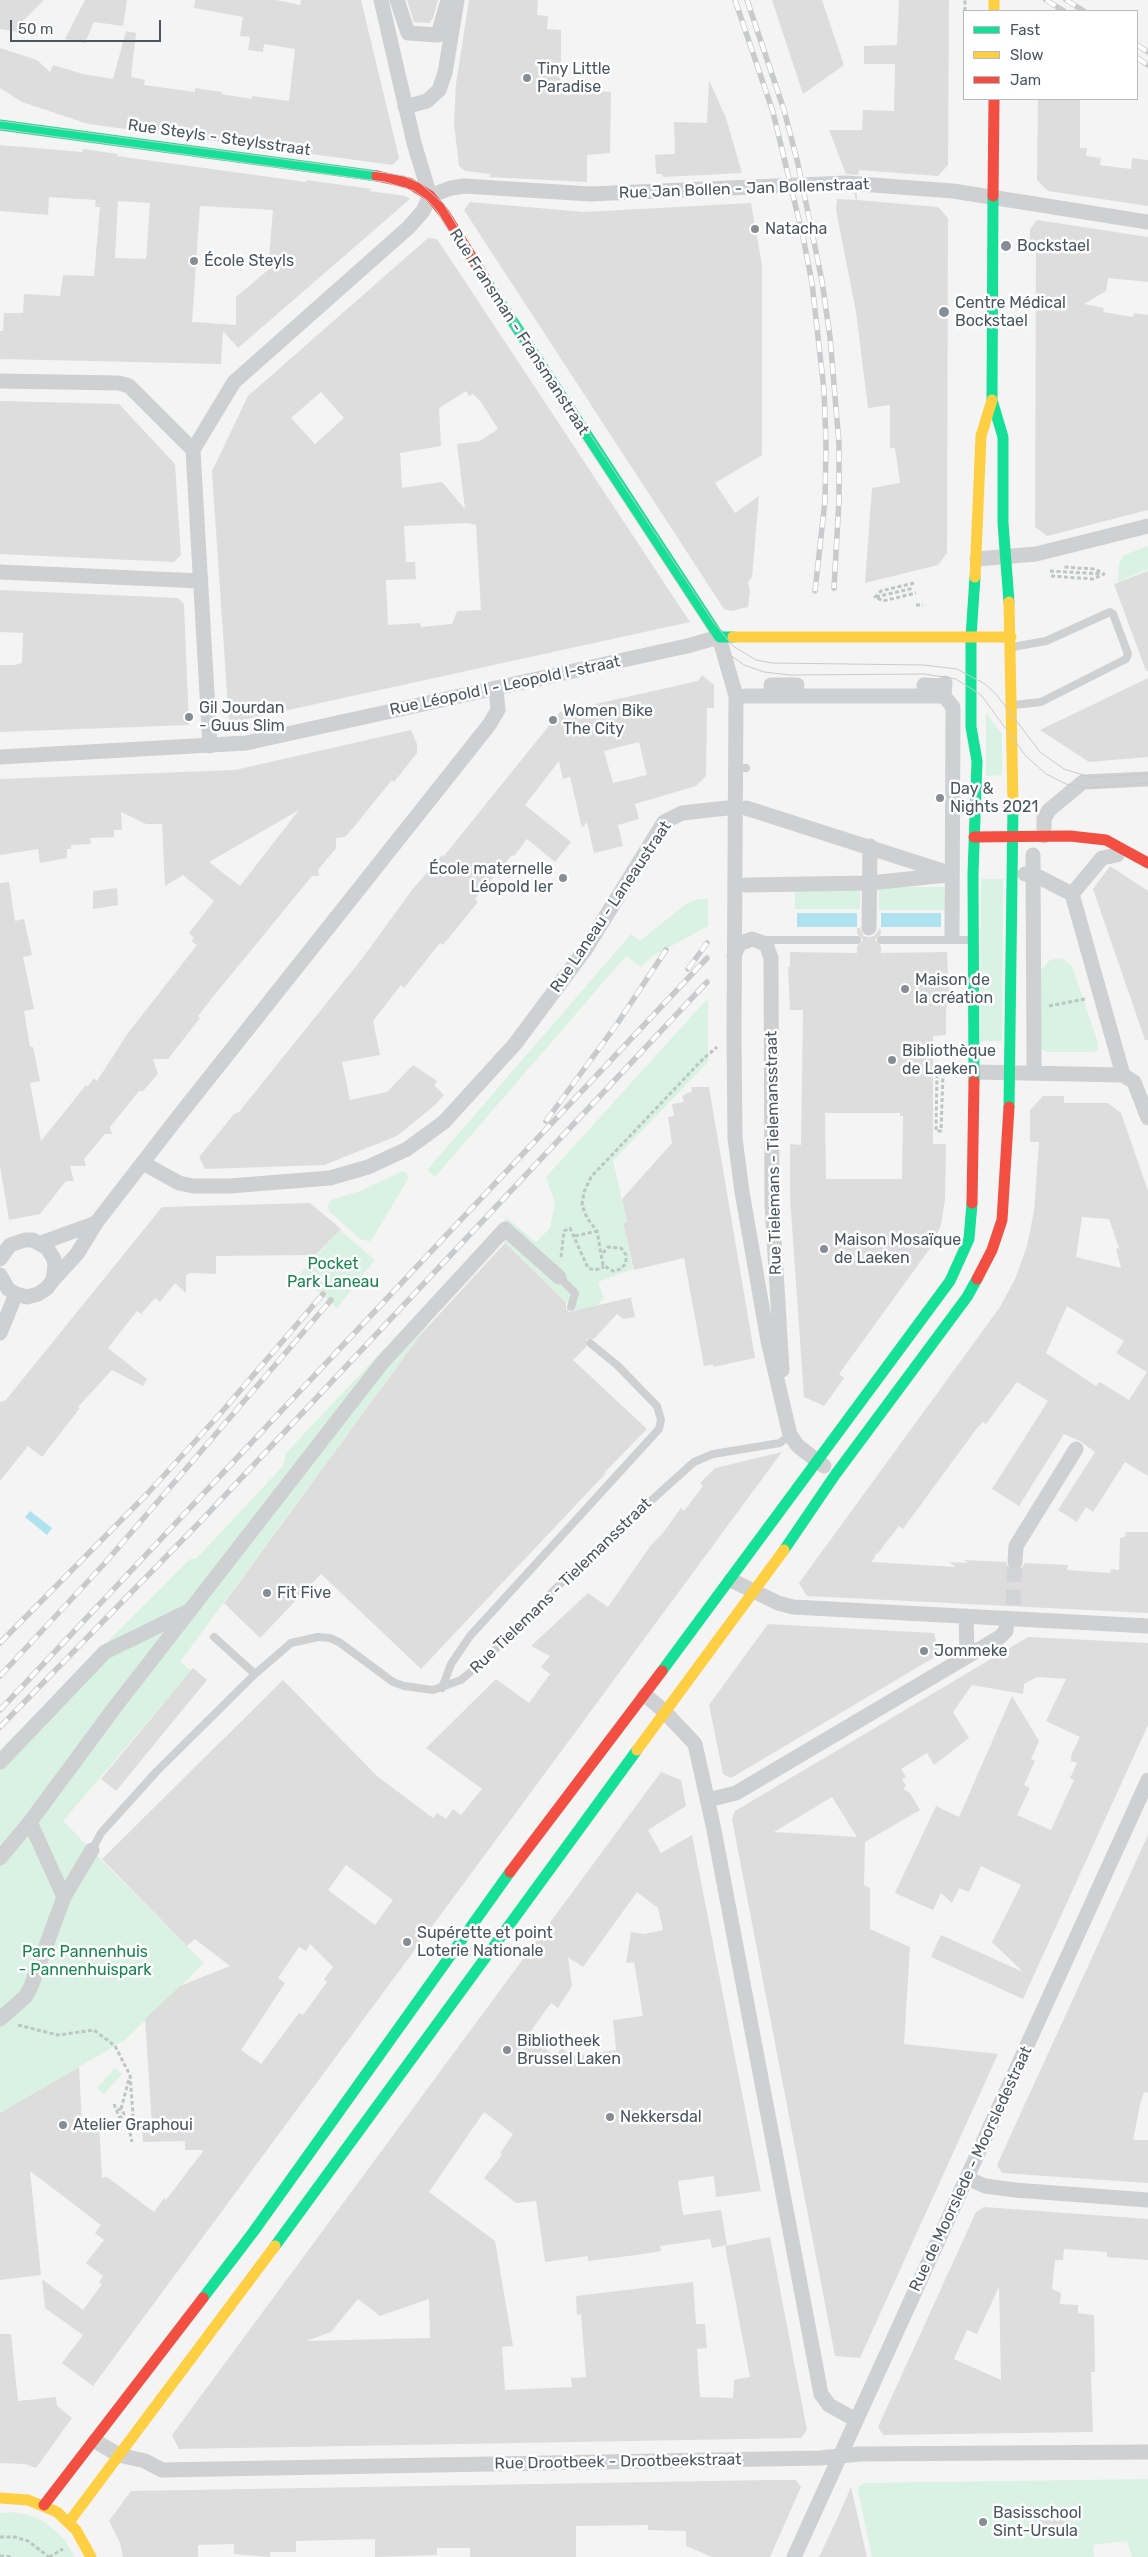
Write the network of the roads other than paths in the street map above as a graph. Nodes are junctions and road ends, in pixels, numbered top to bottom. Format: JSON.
{"nodes":[{"id":1,"x":381,"y":0,"type":"edge"},
{"id":2,"x":397,"y":0,"type":"edge"},
{"id":3,"x":448,"y":0,"type":"edge"},
{"id":4,"x":457,"y":0,"type":"edge"},
{"id":5,"x":994,"y":100,"type":"edge"},
{"id":6,"x":405,"y":107,"type":"junction"},
{"id":7,"x":0,"y":125,"type":"edge"},
{"id":8,"x":430,"y":196,"type":"junction"},
{"id":9,"x":993,"y":197,"type":"junction"},
{"id":10,"x":1148,"y":222,"type":"edge"},
{"id":11,"x":0,"y":381,"type":"edge"},
{"id":12,"x":992,"y":400,"type":"junction"},
{"id":13,"x":193,"y":450,"type":"junction"},
{"id":14,"x":1148,"y":526,"type":"edge"},
{"id":15,"x":1006,"y":557,"type":"junction"},
{"id":16,"x":977,"y":559,"type":"junction"},
{"id":17,"x":0,"y":572,"type":"edge"},
{"id":18,"x":201,"y":581,"type":"junction"},
{"id":19,"x":971,"y":637,"type":"junction"},
{"id":20,"x":713,"y":639,"type":"junction"},
{"id":21,"x":1011,"y":642,"type":"junction"},
{"id":22,"x":797,"y":685,"type":"dead end"},
{"id":23,"x":924,"y":685,"type":"dead end"},
{"id":24,"x":771,"y":687,"type":"junction"},
{"id":25,"x":944,"y":688,"type":"junction"},
{"id":26,"x":496,"y":689,"type":"junction"},
{"id":27,"x":746,"y":696,"type":"dead end"},
{"id":28,"x":1012,"y":705,"type":"junction"},
{"id":29,"x":210,"y":746,"type":"junction"},
{"id":30,"x":0,"y":757,"type":"edge"},
{"id":31,"x":1148,"y":779,"type":"edge"},
{"id":32,"x":741,"y":808,"type":"junction"},
{"id":33,"x":1012,"y":836,"type":"junction"},
{"id":34,"x":1044,"y":836,"type":"junction"},
{"id":35,"x":974,"y":837,"type":"junction"},
{"id":36,"x":870,"y":846,"type":"junction"},
{"id":37,"x":1033,"y":855,"type":"dead end"},
{"id":38,"x":1117,"y":855,"type":"dead end"},
{"id":39,"x":1148,"y":863,"type":"edge"},
{"id":40,"x":957,"y":874,"type":"junction"},
{"id":41,"x":1028,"y":874,"type":"junction"},
{"id":42,"x":870,"y":883,"type":"junction"},
{"id":43,"x":746,"y":885,"type":"dead end"},
{"id":44,"x":1072,"y":894,"type":"junction"},
{"id":45,"x":870,"y":928,"type":"dead end"},
{"id":46,"x":952,"y":936,"type":"dead end"},
{"id":47,"x":759,"y":940,"type":"junction"},
{"id":48,"x":857,"y":940,"type":"dead end"},
{"id":49,"x":881,"y":940,"type":"dead end"},
{"id":50,"x":974,"y":940,"type":"junction"},
{"id":51,"x":733,"y":957,"type":"junction"},
{"id":52,"x":1034,"y":1066,"type":"dead end"},
{"id":53,"x":974,"y":1072,"type":"junction"},
{"id":54,"x":1010,"y":1073,"type":"junction"},
{"id":55,"x":1129,"y":1079,"type":"junction"},
{"id":56,"x":1148,"y":1118,"type":"edge"},
{"id":57,"x":143,"y":1163,"type":"junction"},
{"id":58,"x":96,"y":1223,"type":"junction"},
{"id":59,"x":5,"y":1240,"type":"edge"},
{"id":60,"x":41,"y":1243,"type":"junction"},
{"id":61,"x":0,"y":1259,"type":"edge"},
{"id":62,"x":0,"y":1275,"type":"edge"},
{"id":63,"x":559,"y":1277,"type":"joint"},
{"id":64,"x":53,"y":1280,"type":"junction"},
{"id":65,"x":16,"y":1294,"type":"junction"},
{"id":66,"x":572,"y":1307,"type":"dead end"},
{"id":67,"x":0,"y":1333,"type":"edge"},
{"id":68,"x":590,"y":1343,"type":"dead end"},
{"id":69,"x":784,"y":1406,"type":"junction"},
{"id":70,"x":790,"y":1434,"type":"junction"},
{"id":71,"x":1076,"y":1449,"type":"dead end"},
{"id":72,"x":816,"y":1461,"type":"junction"},
{"id":73,"x":835,"y":1475,"type":"junction"},
{"id":74,"x":1015,"y":1562,"type":"tunnel mouth"},
{"id":75,"x":732,"y":1580,"type":"junction"},
{"id":76,"x":753,"y":1591,"type":"junction"},
{"id":77,"x":193,"y":1609,"type":"junction"},
{"id":78,"x":1011,"y":1614,"type":"junction"},
{"id":79,"x":966,"y":1616,"type":"junction"},
{"id":80,"x":1148,"y":1626,"type":"edge"},
{"id":81,"x":214,"y":1637,"type":"dead end"},
{"id":82,"x":967,"y":1656,"type":"junction"},
{"id":83,"x":255,"y":1674,"type":"junction"},
{"id":84,"x":442,"y":1688,"type":"junction"},
{"id":85,"x":645,"y":1696,"type":"junction"},
{"id":86,"x":664,"y":1711,"type":"junction"},
{"id":87,"x":0,"y":1762,"type":"edge"},
{"id":88,"x":1148,"y":1780,"type":"edge"},
{"id":89,"x":708,"y":1800,"type":"junction"},
{"id":90,"x":30,"y":1822,"type":"junction"},
{"id":91,"x":92,"y":1850,"type":"joint"},
{"id":92,"x":0,"y":1858,"type":"edge"},
{"id":93,"x":64,"y":1897,"type":"junction"},
{"id":94,"x":5,"y":2021,"type":"edge"},
{"id":95,"x":967,"y":2178,"type":"junction"},
{"id":96,"x":1148,"y":2200,"type":"edge"},
{"id":97,"x":856,"y":2420,"type":"junction"},
{"id":98,"x":96,"y":2441,"type":"junction"},
{"id":99,"x":1148,"y":2452,"type":"edge"},
{"id":100,"x":119,"y":2455,"type":"junction"},
{"id":101,"x":840,"y":2456,"type":"junction"},
{"id":102,"x":0,"y":2498,"type":"edge"},
{"id":103,"x":44,"y":2505,"type":"junction"},
{"id":104,"x":69,"y":2522,"type":"junction"},
{"id":105,"x":91,"y":2557,"type":"edge"},
{"id":106,"x":794,"y":2557,"type":"edge"}],
"edges":[{"from":1,"to":6,"type":"street","name":"Rue Fransman - Fransmanstraat"},
{"from":2,"to":3,"type":"street"},
{"from":4,"to":6,"type":"street"},
{"from":5,"to":9,"type":"main road"},
{"from":6,"to":8,"type":"street","name":"Rue Fransman - Fransmanstraat"},
{"from":7,"to":8,"type":"main road","name":"Rue Steyls - Steylsstraat"},
{"from":8,"to":9,"type":"street","name":"Rue Jan Bollen - Jan Bollenstraat"},
{"from":8,"to":13,"type":"street"},
{"from":8,"to":20,"type":"main road","name":"Rue Fransman - Fransmanstraat"},
{"from":9,"to":10,"type":"street","name":"Rue Jan Bollen - Jan Bollenstraat"},
{"from":9,"to":12,"type":"main road"},
{"from":11,"to":13,"type":"street"},
{"from":12,"to":15,"type":"main road"},
{"from":12,"to":16,"type":"main road"},
{"from":13,"to":18,"type":"street"},
{"from":14,"to":15,"type":"street"},
{"from":15,"to":16,"type":"street"},
{"from":15,"to":21,"type":"main road"},
{"from":16,"to":19,"type":"main road"},
{"from":17,"to":18,"type":"street"},
{"from":18,"to":29,"type":"street"},
{"from":19,"to":20,"type":"main road","name":"Rue Léopold I - Leopold I-straat"},
{"from":19,"to":21,"type":"main road","name":"Rue Léopold I - Leopold I-straat"},
{"from":19,"to":35,"type":"main road"},
{"from":20,"to":26,"type":"street","name":"Rue Léopold I - Leopold I-straat"},
{"from":20,"to":32,"type":"street","name":"Rue Tielemans - Tielemansstraat"},
{"from":21,"to":28,"type":"main road"},
{"from":21,"to":28,"type":"lane"},
{"from":22,"to":24,"type":"street"},
{"from":23,"to":25,"type":"street"},
{"from":24,"to":25,"type":"street"},
{"from":24,"to":27,"type":"street"},
{"from":25,"to":40,"type":"street"},
{"from":26,"to":29,"type":"street","name":"Rue Léopold I - Leopold I-straat"},
{"from":26,"to":57,"type":"street"},
{"from":28,"to":33,"type":"main road"},
{"from":29,"to":30,"type":"street","name":"Rue Léopold I - Leopold I-straat"},
{"from":31,"to":34,"type":"street"},
{"from":32,"to":36,"type":"street"},
{"from":32,"to":51,"type":"street","name":"Rue Tielemans - Tielemansstraat"},
{"from":32,"to":57,"type":"street","name":"Rue Laneau - Laneaustraat"},
{"from":33,"to":34,"type":"main road"},
{"from":33,"to":35,"type":"main road"},
{"from":33,"to":54,"type":"main road"},
{"from":34,"to":39,"type":"main road"},
{"from":35,"to":50,"type":"main road"},
{"from":36,"to":40,"type":"street"},
{"from":36,"to":42,"type":"street"},
{"from":37,"to":41,"type":"street"},
{"from":38,"to":44,"type":"street"},
{"from":40,"to":42,"type":"street"},
{"from":40,"to":46,"type":"street"},
{"from":41,"to":44,"type":"street"},
{"from":41,"to":52,"type":"street"},
{"from":42,"to":43,"type":"street"},
{"from":42,"to":45,"type":"street"},
{"from":44,"to":55,"type":"street"},
{"from":47,"to":48,"type":"lane"},
{"from":47,"to":51,"type":"street"},
{"from":47,"to":69,"type":"street","name":"Rue Tielemans - Tielemansstraat"},
{"from":49,"to":50,"type":"lane"},
{"from":50,"to":53,"type":"main road"},
{"from":51,"to":69,"type":"street","name":"Rue Tielemans - Tielemansstraat"},
{"from":53,"to":54,"type":"street"},
{"from":53,"to":72,"type":"main road"},
{"from":54,"to":55,"type":"street"},
{"from":54,"to":73,"type":"main road"},
{"from":55,"to":56,"type":"street"},
{"from":57,"to":58,"type":"street"},
{"from":58,"to":60,"type":"street"},
{"from":58,"to":64,"type":"street"},
{"from":59,"to":60,"type":"street"},
{"from":59,"to":61,"type":"street"},
{"from":60,"to":64,"type":"street"},
{"from":62,"to":65,"type":"street"},
{"from":63,"to":66,"type":"lane"},
{"from":63,"to":77,"type":"street"},
{"from":64,"to":65,"type":"street"},
{"from":65,"to":67,"type":"street"},
{"from":68,"to":84,"type":"lane"},
{"from":69,"to":70,"type":"street","name":"Rue Tielemans - Tielemansstraat"},
{"from":70,"to":72,"type":"street","name":"Rue Tielemans - Tielemansstraat"},
{"from":70,"to":84,"type":"lane","name":"Rue Tielemans - Tielemansstraat"},
{"from":71,"to":74,"type":"street"},
{"from":72,"to":73,"type":"street","name":"Rue Tielemans - Tielemansstraat"},
{"from":72,"to":75,"type":"main road"},
{"from":73,"to":76,"type":"main road"},
{"from":75,"to":76,"type":"street"},
{"from":75,"to":85,"type":"main road"},
{"from":76,"to":79,"type":"street"},
{"from":76,"to":86,"type":"main road"},
{"from":77,"to":87,"type":"street"},
{"from":77,"to":90,"type":"street"},
{"from":78,"to":79,"type":"street"},
{"from":78,"to":80,"type":"street"},
{"from":78,"to":82,"type":"street"},
{"from":79,"to":82,"type":"street"},
{"from":81,"to":83,"type":"lane"},
{"from":82,"to":89,"type":"street"},
{"from":83,"to":84,"type":"lane","name":"Rue Tielemans - Tielemansstraat"},
{"from":83,"to":91,"type":"lane","name":"Rue Tielemans - Tielemansstraat"},
{"from":85,"to":86,"type":"street"},
{"from":85,"to":98,"type":"main road"},
{"from":86,"to":89,"type":"street"},
{"from":86,"to":100,"type":"main road"},
{"from":88,"to":95,"type":"street","name":"Rue de Moorslede - Moorsledestraat"},
{"from":89,"to":97,"type":"street"},
{"from":90,"to":92,"type":"street"},
{"from":90,"to":93,"type":"street"},
{"from":91,"to":93,"type":"street"},
{"from":93,"to":94,"type":"street"},
{"from":95,"to":96,"type":"street"},
{"from":95,"to":97,"type":"street","name":"Rue de Moorslede - Moorsledestraat"},
{"from":97,"to":101,"type":"street","name":"Rue de Moorslede - Moorsledestraat"},
{"from":98,"to":100,"type":"street","name":"Rue Drootbeek - Drootbeekstraat"},
{"from":98,"to":103,"type":"main road"},
{"from":99,"to":101,"type":"street","name":"Rue Drootbeek - Drootbeekstraat"},
{"from":100,"to":101,"type":"street","name":"Rue Drootbeek - Drootbeekstraat"},
{"from":100,"to":104,"type":"main road"},
{"from":101,"to":106,"type":"street","name":"Rue de Moorslede - Moorsledestraat"},
{"from":102,"to":103,"type":"main road"},
{"from":103,"to":104,"type":"main road"},
{"from":104,"to":105,"type":"main road"}]}
